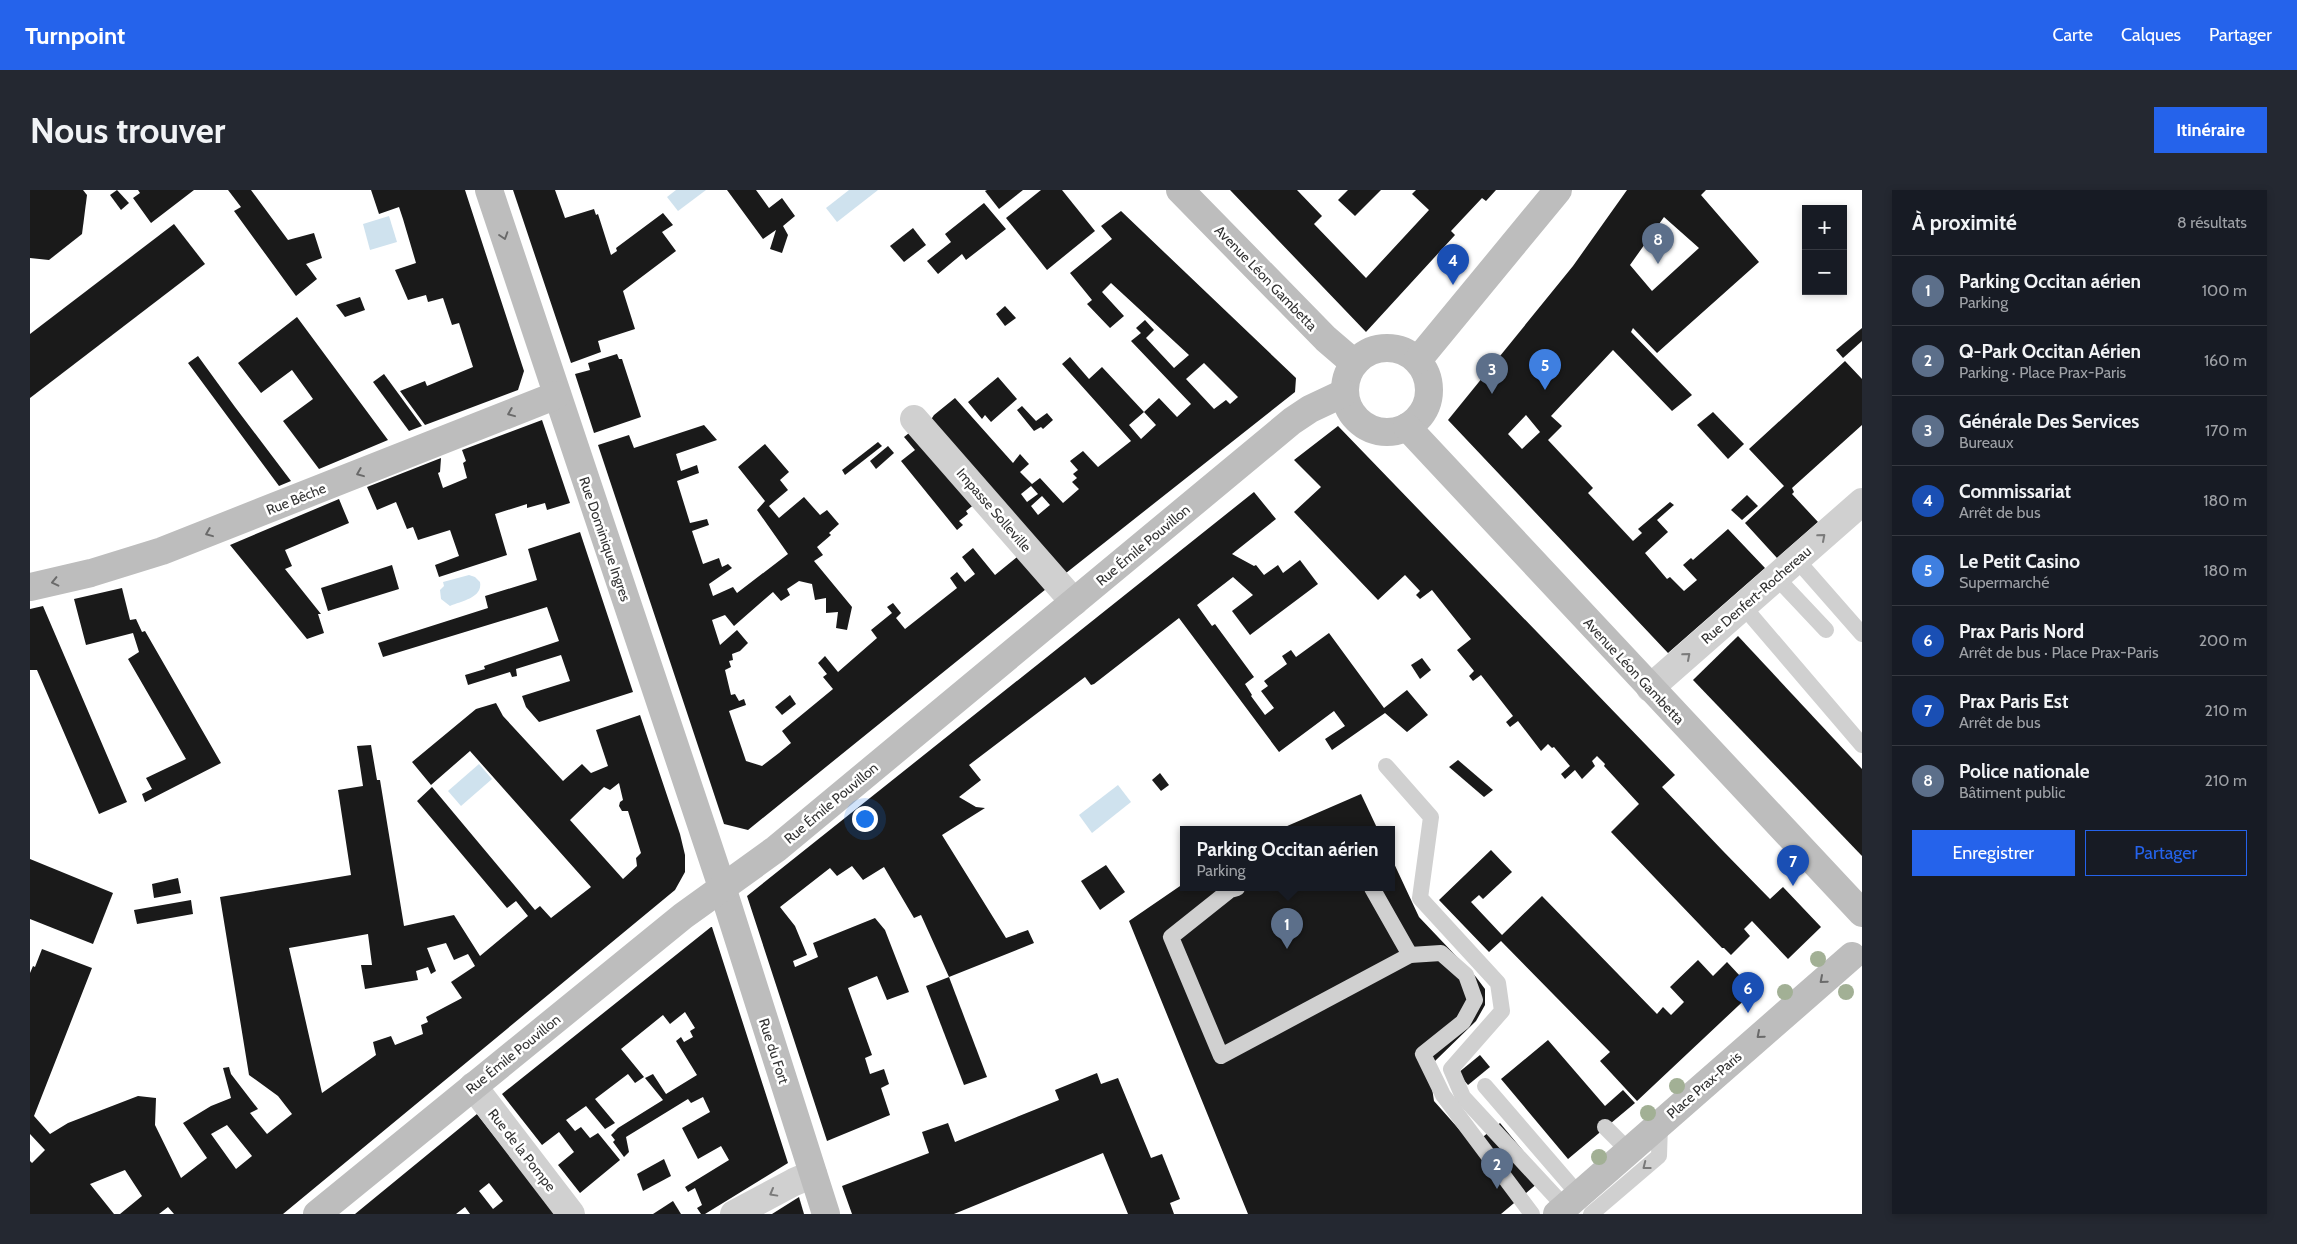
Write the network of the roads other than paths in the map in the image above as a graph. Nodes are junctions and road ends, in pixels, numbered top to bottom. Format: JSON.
{"nodes":[{"id":1,"x":489,"y":190,"type":"edge"},
{"id":2,"x":1180,"y":190,"type":"edge"},
{"id":3,"x":1558,"y":190,"type":"edge"},
{"id":4,"x":1418,"y":360,"type":"junction"},
{"id":5,"x":1354,"y":363,"type":"junction"},
{"id":6,"x":1344,"y":393,"type":"junction"},
{"id":7,"x":557,"y":395,"type":"junction"},
{"id":8,"x":914,"y":419,"type":"dead end"},
{"id":9,"x":1407,"y":427,"type":"junction"},
{"id":10,"x":1862,"y":502,"type":"edge"},
{"id":11,"x":1797,"y":560,"type":"junction"},
{"id":12,"x":1776,"y":577,"type":"junction"},
{"id":13,"x":30,"y":588,"type":"edge"},
{"id":14,"x":1074,"y":602,"type":"junction"},
{"id":15,"x":1743,"y":606,"type":"junction"},
{"id":16,"x":1826,"y":630,"type":"dead end"},
{"id":17,"x":1862,"y":634,"type":"edge"},
{"id":18,"x":1650,"y":688,"type":"junction"},
{"id":19,"x":1862,"y":745,"type":"edge"},
{"id":20,"x":1386,"y":766,"type":"dead end"},
{"id":21,"x":722,"y":887,"type":"junction"},
{"id":22,"x":1229,"y":891,"type":"edge"},
{"id":23,"x":1374,"y":891,"type":"edge"},
{"id":24,"x":1862,"y":914,"type":"edge"},
{"id":25,"x":1862,"y":920,"type":"edge"},
{"id":26,"x":1410,"y":955,"type":"junction"},
{"id":27,"x":1857,"y":961,"type":"edge"},
{"id":28,"x":473,"y":1086,"type":"junction"},
{"id":29,"x":1485,"y":1086,"type":"dead end"},
{"id":30,"x":1660,"y":1124,"type":"junction"},
{"id":31,"x":1605,"y":1127,"type":"dead end"},
{"id":32,"x":1629,"y":1151,"type":"junction"},
{"id":33,"x":813,"y":1174,"type":"junction"},
{"id":34,"x":1501,"y":1191,"type":"dead end"},
{"id":35,"x":1573,"y":1208,"type":"edge"},
{"id":36,"x":1531,"y":1212,"type":"edge"},
{"id":37,"x":317,"y":1214,"type":"edge"},
{"id":38,"x":571,"y":1214,"type":"edge"},
{"id":39,"x":734,"y":1214,"type":"edge"},
{"id":40,"x":826,"y":1214,"type":"edge"}],
"edges":[{"from":1,"to":7,"type":"street","name":"Rue Dominique Ingres","one_way":true},
{"from":2,"to":5,"type":"street","name":"Avenue Léon Gambetta"},
{"from":3,"to":4,"type":"street"},
{"from":4,"to":5,"type":"street"},
{"from":4,"to":9,"type":"street"},
{"from":5,"to":6,"type":"street"},
{"from":6,"to":9,"type":"street"},
{"from":6,"to":14,"type":"street","name":"Rue Émile Pouvillon"},
{"from":7,"to":13,"type":"street","name":"Rue Bêche","one_way":true},
{"from":7,"to":21,"type":"street","name":"Rue Dominique Ingres"},
{"from":8,"to":14,"type":"street","name":"Impasse Solleville"},
{"from":9,"to":18,"type":"street","name":"Avenue Léon Gambetta"},
{"from":11,"to":10,"type":"street","name":"Rue Denfert-Rochereau","one_way":true},
{"from":11,"to":12,"type":"street","name":"Rue Denfert-Rochereau"},
{"from":11,"to":17,"type":"lane"},
{"from":12,"to":15,"type":"street","name":"Rue Denfert-Rochereau"},
{"from":12,"to":16,"type":"lane"},
{"from":14,"to":21,"type":"street","name":"Rue Émile Pouvillon"},
{"from":18,"to":15,"type":"street","name":"Rue Denfert-Rochereau","one_way":true},
{"from":15,"to":19,"type":"lane"},
{"from":18,"to":24,"type":"street","name":"Avenue Léon Gambetta"},
{"from":20,"to":35,"type":"lane"},
{"from":21,"to":28,"type":"street","name":"Rue Émile Pouvillon"},
{"from":21,"to":33,"type":"street","name":"Rue du Fort"},
{"from":22,"to":26,"type":"lane"},
{"from":23,"to":26,"type":"lane"},
{"from":25,"to":27,"type":"street"},
{"from":26,"to":36,"type":"lane"},
{"from":27,"to":30,"type":"street","name":"Place Prax-Paris","one_way":true},
{"from":28,"to":37,"type":"street","name":"Rue Émile Pouvillon"},
{"from":28,"to":38,"type":"street","name":"Rue de la Pompe"},
{"from":29,"to":35,"type":"lane"},
{"from":30,"to":32,"type":"street","name":"Place Prax-Paris"},
{"from":30,"to":35,"type":"lane","one_way":true},
{"from":31,"to":32,"type":"lane"},
{"from":32,"to":35,"type":"street","name":"Place Prax-Paris"},
{"from":33,"to":39,"type":"street","one_way":true},
{"from":33,"to":40,"type":"street","name":"Rue du Fort"},
{"from":34,"to":36,"type":"lane"}]}
